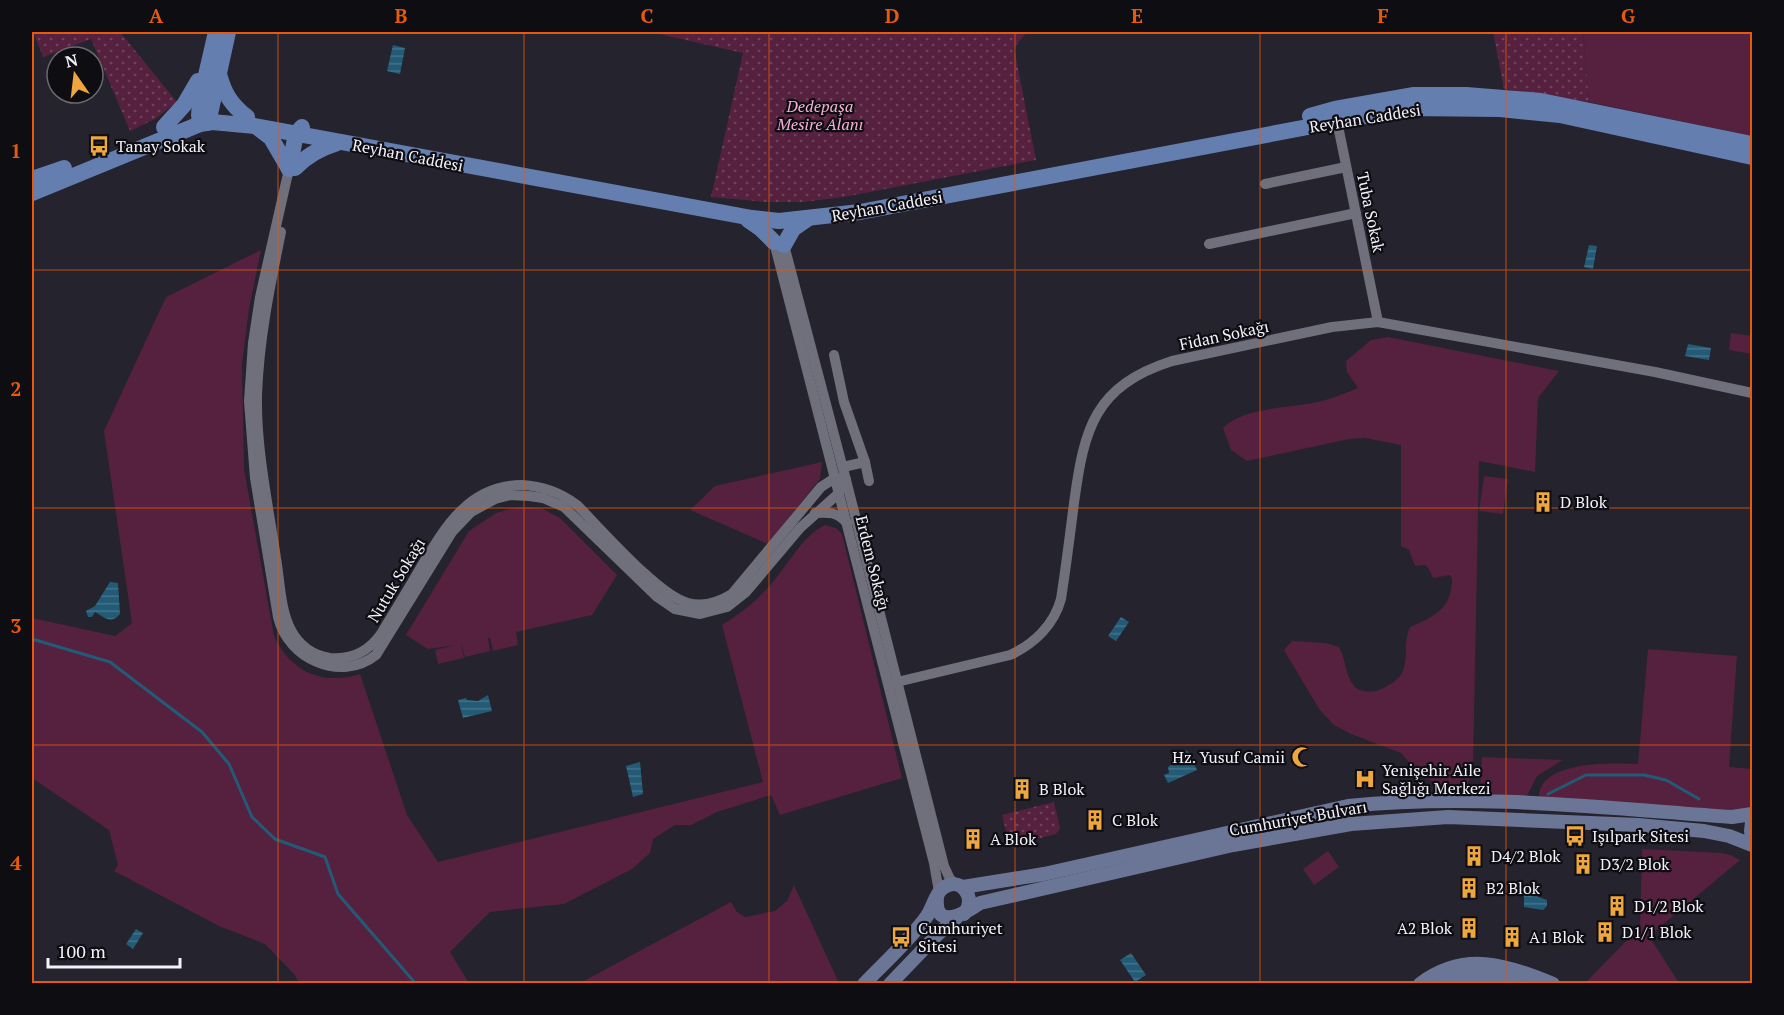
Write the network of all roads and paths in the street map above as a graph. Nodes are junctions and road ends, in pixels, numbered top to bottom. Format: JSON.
{"nodes":[{"id":1,"x":216,"y":32,"type":"edge"},
{"id":2,"x":228,"y":32,"type":"edge"},
{"id":3,"x":209,"y":58,"type":"junction"},
{"id":4,"x":219,"y":74,"type":"junction"},
{"id":5,"x":1335,"y":115,"type":"junction"},
{"id":6,"x":205,"y":118,"type":"junction"},
{"id":7,"x":251,"y":122,"type":"junction"},
{"id":8,"x":164,"y":127,"type":"junction"},
{"id":9,"x":301,"y":132,"type":"junction"},
{"id":10,"x":339,"y":142,"type":"junction"},
{"id":11,"x":1752,"y":144,"type":"edge"},
{"id":12,"x":1752,"y":157,"type":"edge"},
{"id":13,"x":1346,"y":167,"type":"junction"},
{"id":14,"x":292,"y":168,"type":"junction"},
{"id":15,"x":32,"y":179,"type":"edge"},
{"id":16,"x":1265,"y":184,"type":"dead end"},
{"id":17,"x":32,"y":193,"type":"edge"},
{"id":18,"x":1356,"y":213,"type":"junction"},
{"id":19,"x":736,"y":215,"type":"junction"},
{"id":20,"x":774,"y":218,"type":"junction"},
{"id":21,"x":810,"y":218,"type":"junction"},
{"id":22,"x":779,"y":244,"type":"junction"},
{"id":23,"x":1209,"y":244,"type":"dead end"},
{"id":24,"x":1378,"y":322,"type":"junction"},
{"id":25,"x":834,"y":355,"type":"dead end"},
{"id":26,"x":1752,"y":393,"type":"edge"},
{"id":27,"x":865,"y":462,"type":"junction"},
{"id":28,"x":843,"y":467,"type":"junction"},
{"id":29,"x":841,"y":479,"type":"junction"},
{"id":30,"x":869,"y":481,"type":"dead end"},
{"id":31,"x":839,"y":493,"type":"junction"},
{"id":32,"x":815,"y":513,"type":"junction"},
{"id":33,"x":847,"y":523,"type":"junction"},
{"id":34,"x":897,"y":682,"type":"junction"},
{"id":35,"x":1457,"y":800,"type":"junction"},
{"id":36,"x":1752,"y":814,"type":"edge"},
{"id":37,"x":1456,"y":817,"type":"junction"},
{"id":38,"x":1752,"y":822,"type":"edge"},
{"id":39,"x":1752,"y":839,"type":"edge"},
{"id":40,"x":1752,"y":845,"type":"edge"},
{"id":41,"x":1173,"y":852,"type":"junction"},
{"id":42,"x":1046,"y":880,"type":"junction"},
{"id":43,"x":960,"y":886,"type":"junction"},
{"id":44,"x":938,"y":895,"type":"junction"},
{"id":45,"x":960,"y":915,"type":"junction"},
{"id":46,"x":864,"y":984,"type":"edge"},
{"id":47,"x":890,"y":984,"type":"edge"},
{"id":48,"x":1420,"y":984,"type":"edge"},
{"id":49,"x":1444,"y":984,"type":"edge"},
{"id":50,"x":1519,"y":984,"type":"edge"},
{"id":51,"x":1553,"y":984,"type":"edge"}],
"edges":[{"from":1,"to":3,"type":"main road"},
{"from":2,"to":4,"type":"main road"},
{"from":3,"to":6,"type":"main road"},
{"from":3,"to":8,"type":"main road"},
{"from":4,"to":6,"type":"main road"},
{"from":4,"to":7,"type":"main road"},
{"from":5,"to":11,"type":"main road","name":"Reyhan Caddesi"},
{"from":5,"to":12,"type":"main road","name":"Reyhan Caddesi"},
{"from":5,"to":13,"type":"street","name":"Tuba Sokak"},
{"from":5,"to":20,"type":"main road","name":"Reyhan Caddesi"},
{"from":5,"to":21,"type":"main road","name":"Reyhan Caddesi"},
{"from":6,"to":7,"type":"main road"},
{"from":6,"to":8,"type":"main road"},
{"from":6,"to":17,"type":"main road"},
{"from":7,"to":9,"type":"main road"},
{"from":7,"to":14,"type":"main road"},
{"from":8,"to":15,"type":"main road"},
{"from":9,"to":10,"type":"main road","name":"Reyhan Caddesi"},
{"from":9,"to":14,"type":"main road"},
{"from":9,"to":20,"type":"main road"},
{"from":10,"to":14,"type":"main road"},
{"from":10,"to":19,"type":"main road","name":"Reyhan Caddesi"},
{"from":13,"to":16,"type":"street"},
{"from":13,"to":18,"type":"street","name":"Tuba Sokak"},
{"from":14,"to":29,"type":"street","name":"Nutuk Sokağı"},
{"from":14,"to":32,"type":"street","name":"Nutuk Sokağı"},
{"from":18,"to":23,"type":"street"},
{"from":18,"to":24,"type":"street","name":"Tuba Sokak"},
{"from":19,"to":20,"type":"main road","name":"Reyhan Caddesi"},
{"from":19,"to":22,"type":"main road"},
{"from":20,"to":21,"type":"main road","name":"Reyhan Caddesi"},
{"from":20,"to":22,"type":"main road"},
{"from":21,"to":22,"type":"main road"},
{"from":22,"to":28,"type":"street","name":"Erdem Sokağı"},
{"from":22,"to":29,"type":"street","name":"Erdem Sokağı"},
{"from":24,"to":26,"type":"street","name":"Fidan Sokağı"},
{"from":24,"to":34,"type":"street","name":"Fidan Sokağı"},
{"from":25,"to":27,"type":"street"},
{"from":27,"to":28,"type":"street"},
{"from":27,"to":30,"type":"street"},
{"from":28,"to":29,"type":"street","name":"Erdem Sokağı"},
{"from":29,"to":31,"type":"street","name":"Nutuk Sokağı"},
{"from":29,"to":34,"type":"street","name":"Erdem Sokağı"},
{"from":31,"to":32,"type":"street","name":"Nutuk Sokağı"},
{"from":31,"to":33,"type":"street","name":"Erdem Sokağı"},
{"from":32,"to":33,"type":"street"},
{"from":33,"to":44,"type":"street","name":"Erdem Sokağı"},
{"from":34,"to":43,"type":"street","name":"Erdem Sokağı"},
{"from":35,"to":36,"type":"street","name":"Cumhuriyet Bulvarı"},
{"from":35,"to":37,"type":"street"},
{"from":35,"to":41,"type":"street","name":"Cumhuriyet Bulvarı"},
{"from":37,"to":40,"type":"street","name":"Cumhuriyet Bulvarı"},
{"from":37,"to":41,"type":"street","name":"Cumhuriyet Bulvarı"},
{"from":38,"to":39,"type":"street"},
{"from":41,"to":42,"type":"street","name":"Cumhuriyet Bulvarı"},
{"from":42,"to":43,"type":"street","name":"Cumhuriyet Bulvarı"},
{"from":42,"to":45,"type":"street","name":"Cumhuriyet Bulvarı"},
{"from":43,"to":44,"type":"street"},
{"from":43,"to":45,"type":"street"},
{"from":44,"to":45,"type":"street"},
{"from":44,"to":46,"type":"street"},
{"from":45,"to":47,"type":"street","name":"Cumhuriyet Bulvarı"},
{"from":48,"to":51,"type":"street"},
{"from":49,"to":50,"type":"street"}]}
